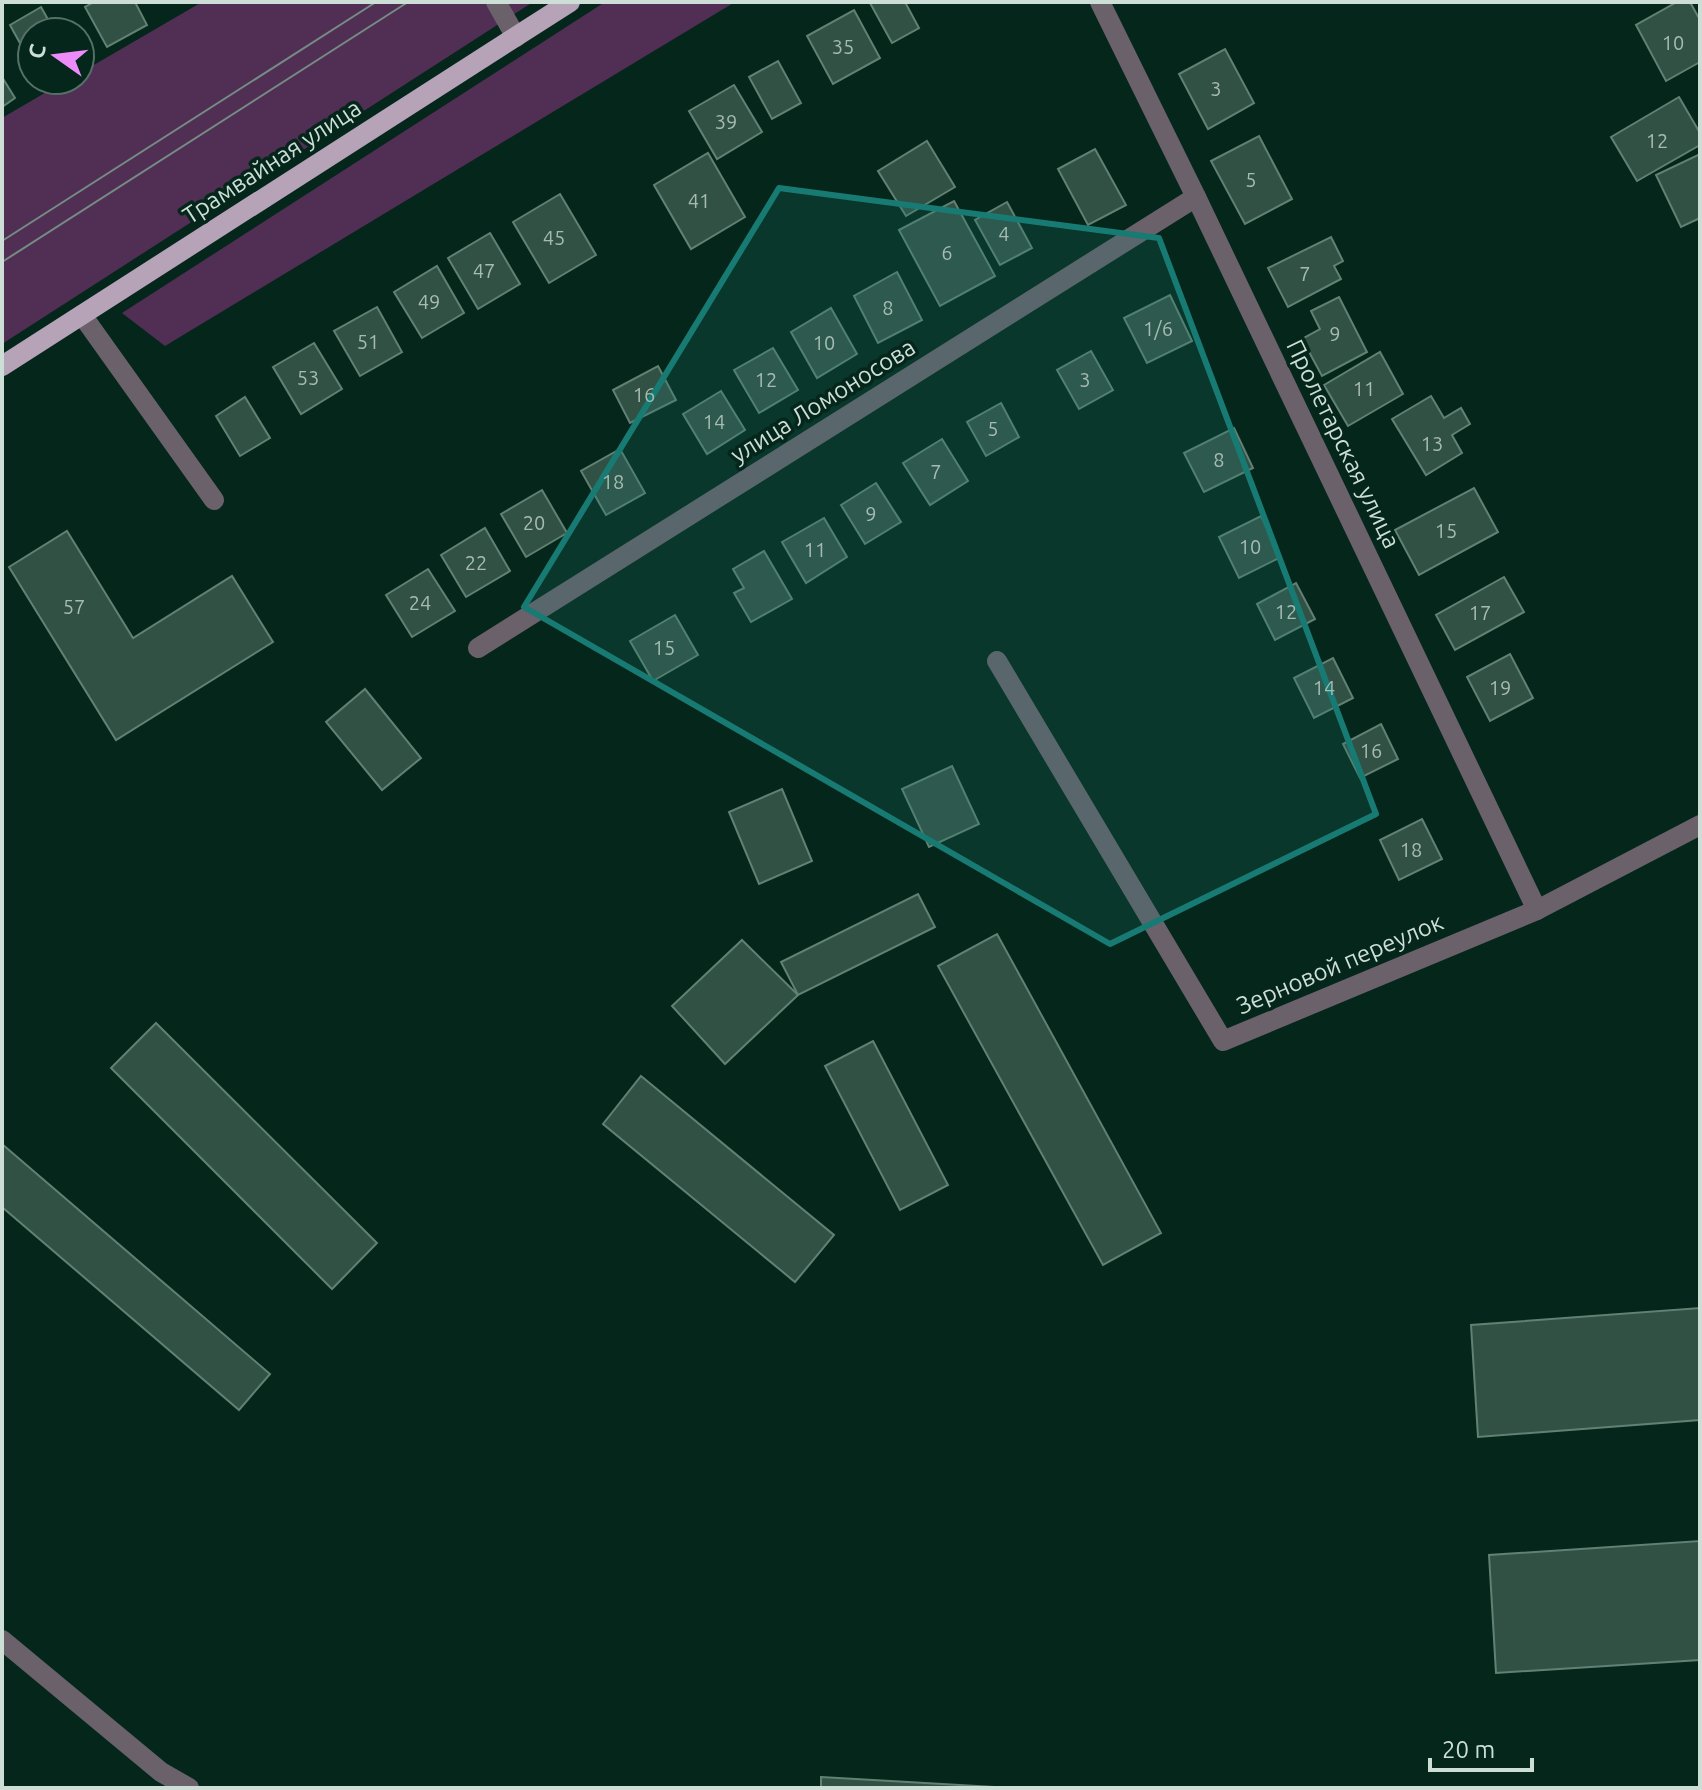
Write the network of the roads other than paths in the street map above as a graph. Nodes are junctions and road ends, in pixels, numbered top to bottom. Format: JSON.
{"nodes":[{"id":1,"x":496,"y":2,"type":"edge"},
{"id":2,"x":570,"y":2,"type":"edge"},
{"id":3,"x":1100,"y":2,"type":"edge"},
{"id":4,"x":516,"y":37,"type":"junction"},
{"id":5,"x":1196,"y":197,"type":"junction"},
{"id":6,"x":82,"y":315,"type":"junction"},
{"id":7,"x":2,"y":366,"type":"edge"},
{"id":8,"x":214,"y":500,"type":"dead end"},
{"id":9,"x":478,"y":648,"type":"dead end"},
{"id":10,"x":997,"y":661,"type":"dead end"},
{"id":11,"x":1700,"y":825,"type":"edge"},
{"id":12,"x":1537,"y":910,"type":"junction"},
{"id":13,"x":2,"y":1640,"type":"edge"},
{"id":14,"x":189,"y":1788,"type":"edge"}],
"edges":[{"from":1,"to":4,"type":"street"},
{"from":2,"to":4,"type":"main road","name":"Трамвайная улица"},
{"from":3,"to":5,"type":"street","name":"Пролетарская улица"},
{"from":4,"to":6,"type":"main road","name":"Трамвайная улица"},
{"from":5,"to":9,"type":"street","name":"улица Ломоносова"},
{"from":5,"to":12,"type":"street","name":"Пролетарская улица"},
{"from":6,"to":7,"type":"main road","name":"Трамвайная улица"},
{"from":6,"to":8,"type":"street"},
{"from":10,"to":12,"type":"street","name":"Зерновой переулок"},
{"from":11,"to":12,"type":"street","name":"Зерновой переулок"},
{"from":13,"to":14,"type":"street"}]}
